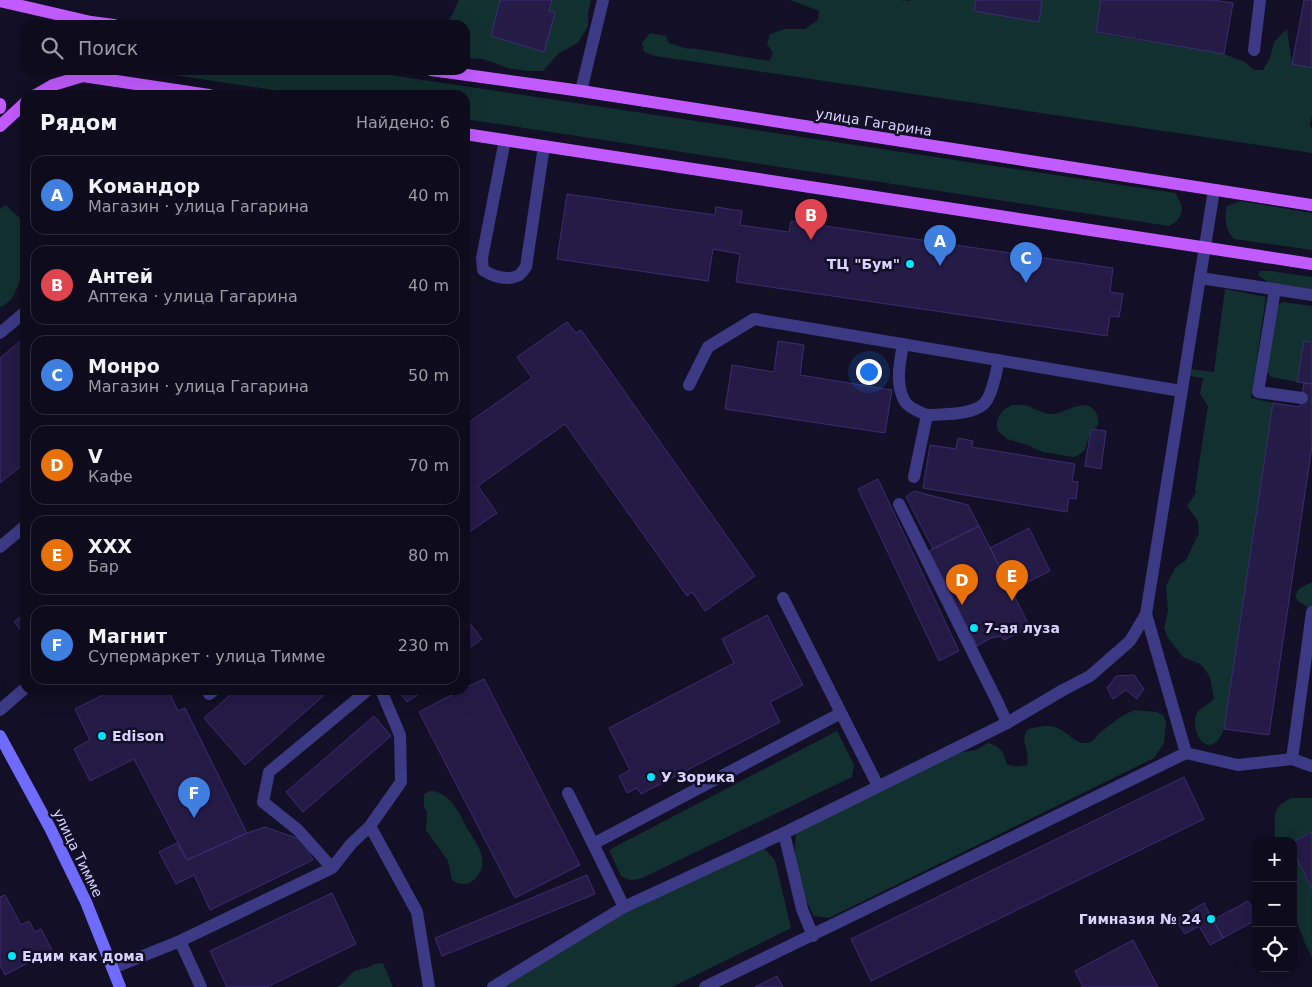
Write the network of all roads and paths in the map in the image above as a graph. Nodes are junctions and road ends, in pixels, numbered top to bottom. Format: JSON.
{"nodes":[{"id":1,"x":603,"y":0,"type":"edge"},
{"id":2,"x":1260,"y":0,"type":"edge"},
{"id":3,"x":0,"y":2,"type":"edge"},
{"id":4,"x":83,"y":20,"type":"edge"},
{"id":5,"x":1254,"y":50,"type":"dead end"},
{"id":6,"x":467,"y":75,"type":"edge"},
{"id":7,"x":44,"y":90,"type":"edge"},
{"id":8,"x":176,"y":90,"type":"edge"},
{"id":9,"x":581,"y":91,"type":"junction"},
{"id":10,"x":0,"y":104,"type":"edge"},
{"id":11,"x":0,"y":108,"type":"edge"},
{"id":12,"x":20,"y":108,"type":"edge"},
{"id":13,"x":0,"y":126,"type":"edge"},
{"id":14,"x":470,"y":135,"type":"edge"},
{"id":15,"x":504,"y":140,"type":"junction"},
{"id":16,"x":544,"y":146,"type":"junction"},
{"id":17,"x":1214,"y":190,"type":"junction"},
{"id":18,"x":1312,"y":205,"type":"edge"},
{"id":19,"x":1205,"y":248,"type":"junction"},
{"id":20,"x":1312,"y":264,"type":"edge"},
{"id":21,"x":1200,"y":278,"type":"junction"},
{"id":22,"x":1275,"y":289,"type":"junction"},
{"id":23,"x":1312,"y":295,"type":"edge"},
{"id":24,"x":20,"y":316,"type":"edge"},
{"id":25,"x":0,"y":333,"type":"edge"},
{"id":26,"x":903,"y":344,"type":"junction"},
{"id":27,"x":999,"y":360,"type":"junction"},
{"id":28,"x":689,"y":385,"type":"dead end"},
{"id":29,"x":1181,"y":391,"type":"junction"},
{"id":30,"x":1302,"y":398,"type":"dead end"},
{"id":31,"x":927,"y":415,"type":"junction"},
{"id":32,"x":914,"y":477,"type":"dead end"},
{"id":33,"x":899,"y":504,"type":"dead end"},
{"id":34,"x":20,"y":530,"type":"edge"},
{"id":35,"x":0,"y":547,"type":"edge"},
{"id":36,"x":782,"y":598,"type":"dead end"},
{"id":37,"x":1312,"y":612,"type":"edge"},
{"id":38,"x":1146,"y":614,"type":"junction"},
{"id":39,"x":20,"y":693,"type":"edge"},
{"id":40,"x":362,"y":695,"type":"edge"},
{"id":41,"x":383,"y":695,"type":"edge"},
{"id":42,"x":0,"y":710,"type":"edge"},
{"id":43,"x":841,"y":713,"type":"junction"},
{"id":44,"x":1007,"y":723,"type":"junction"},
{"id":45,"x":0,"y":736,"type":"edge"},
{"id":46,"x":1186,"y":753,"type":"junction"},
{"id":47,"x":1292,"y":759,"type":"junction"},
{"id":48,"x":1312,"y":766,"type":"edge"},
{"id":49,"x":878,"y":786,"type":"junction"},
{"id":50,"x":568,"y":793,"type":"dead end"},
{"id":51,"x":370,"y":826,"type":"junction"},
{"id":52,"x":784,"y":832,"type":"junction"},
{"id":53,"x":593,"y":844,"type":"junction"},
{"id":54,"x":332,"y":868,"type":"junction"},
{"id":55,"x":624,"y":907,"type":"junction"},
{"id":56,"x":813,"y":936,"type":"junction"},
{"id":57,"x":180,"y":941,"type":"junction"},
{"id":58,"x":113,"y":968,"type":"junction"},
{"id":59,"x":120,"y":987,"type":"edge"},
{"id":60,"x":200,"y":987,"type":"edge"},
{"id":61,"x":429,"y":987,"type":"edge"},
{"id":62,"x":493,"y":987,"type":"edge"},
{"id":63,"x":705,"y":987,"type":"edge"}],
"edges":[{"from":1,"to":9,"type":"street"},
{"from":2,"to":5,"type":"street"},
{"from":3,"to":4,"type":"main road"},
{"from":6,"to":9,"type":"main road","name":"улица Гагарина"},
{"from":7,"to":8,"type":"main road"},
{"from":9,"to":17,"type":"main road","name":"улица Гагарина"},
{"from":10,"to":11,"type":"main road"},
{"from":12,"to":13,"type":"main road"},
{"from":14,"to":15,"type":"main road"},
{"from":15,"to":16,"type":"main road"},
{"from":15,"to":16,"type":"street"},
{"from":16,"to":19,"type":"main road"},
{"from":17,"to":18,"type":"main road","name":"улица Гагарина"},
{"from":17,"to":19,"type":"street"},
{"from":19,"to":20,"type":"main road"},
{"from":19,"to":21,"type":"street"},
{"from":21,"to":22,"type":"street"},
{"from":21,"to":29,"type":"street"},
{"from":22,"to":23,"type":"street"},
{"from":22,"to":30,"type":"street"},
{"from":24,"to":25,"type":"street"},
{"from":26,"to":27,"type":"street"},
{"from":26,"to":28,"type":"street"},
{"from":26,"to":31,"type":"street"},
{"from":27,"to":29,"type":"street"},
{"from":27,"to":31,"type":"street"},
{"from":29,"to":38,"type":"street"},
{"from":31,"to":32,"type":"street"},
{"from":33,"to":44,"type":"street"},
{"from":34,"to":35,"type":"street"},
{"from":36,"to":43,"type":"street"},
{"from":37,"to":47,"type":"street"},
{"from":38,"to":44,"type":"street"},
{"from":38,"to":46,"type":"street"},
{"from":39,"to":42,"type":"street"},
{"from":40,"to":54,"type":"street"},
{"from":41,"to":51,"type":"street"},
{"from":43,"to":49,"type":"street"},
{"from":43,"to":53,"type":"street"},
{"from":44,"to":49,"type":"street"},
{"from":45,"to":58,"type":"main road","name":"улица Тимме"},
{"from":46,"to":47,"type":"street"},
{"from":46,"to":56,"type":"street"},
{"from":47,"to":48,"type":"street"},
{"from":49,"to":52,"type":"street"},
{"from":50,"to":53,"type":"street"},
{"from":51,"to":54,"type":"street"},
{"from":51,"to":61,"type":"street"},
{"from":52,"to":55,"type":"street"},
{"from":52,"to":56,"type":"street"},
{"from":53,"to":55,"type":"street"},
{"from":54,"to":57,"type":"street"},
{"from":55,"to":62,"type":"street"},
{"from":56,"to":63,"type":"street"},
{"from":57,"to":58,"type":"street"},
{"from":57,"to":60,"type":"street"},
{"from":58,"to":59,"type":"main road","name":"улица Тимме"}]}
